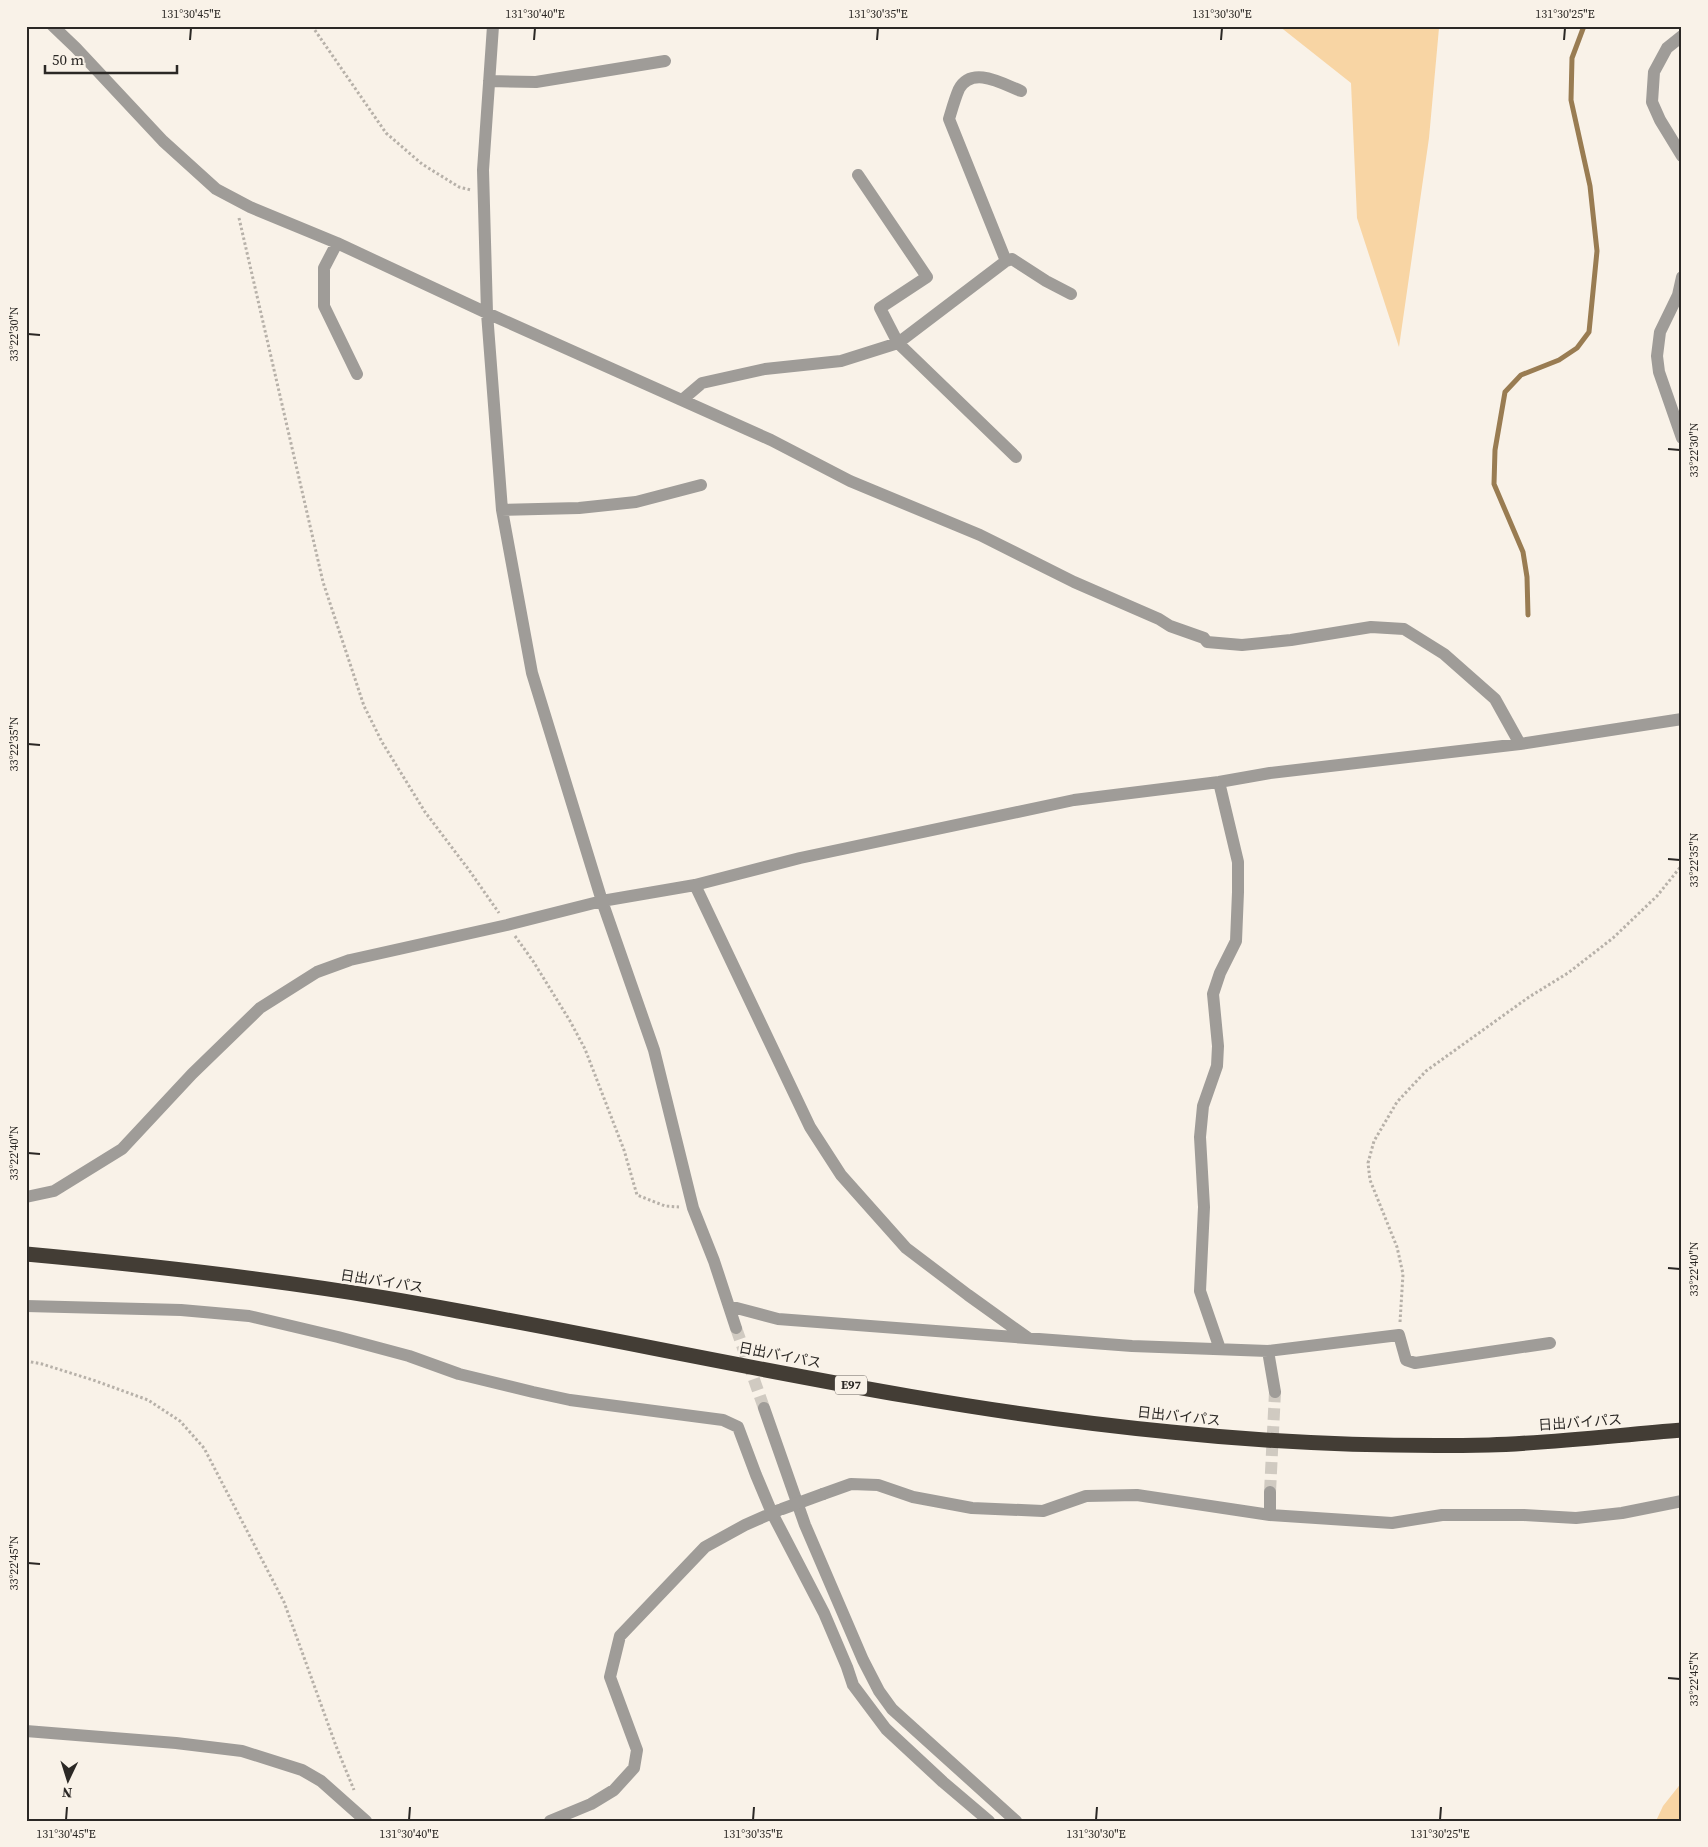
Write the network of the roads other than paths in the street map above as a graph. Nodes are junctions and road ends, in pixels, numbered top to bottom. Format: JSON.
{"nodes":[{"id":1,"x":53,"y":26,"type":"edge"},
{"id":2,"x":493,"y":26,"type":"edge"},
{"id":3,"x":1682,"y":36,"type":"edge"},
{"id":4,"x":665,"y":61,"type":"dead end"},
{"id":5,"x":489,"y":81,"type":"junction"},
{"id":6,"x":1021,"y":91,"type":"dead end"},
{"id":7,"x":1682,"y":156,"type":"edge"},
{"id":8,"x":858,"y":175,"type":"dead end"},
{"id":9,"x":337,"y":243,"type":"junction"},
{"id":10,"x":1006,"y":261,"type":"junction"},
{"id":11,"x":1682,"y":277,"type":"edge"},
{"id":12,"x":1071,"y":294,"type":"dead end"},
{"id":13,"x":487,"y":313,"type":"junction"},
{"id":14,"x":898,"y":343,"type":"junction"},
{"id":15,"x":358,"y":374,"type":"dead end"},
{"id":16,"x":682,"y":400,"type":"junction"},
{"id":17,"x":1682,"y":438,"type":"edge"},
{"id":18,"x":1016,"y":457,"type":"dead end"},
{"id":19,"x":701,"y":485,"type":"dead end"},
{"id":20,"x":502,"y":510,"type":"junction"},
{"id":21,"x":1682,"y":719,"type":"edge"},
{"id":22,"x":1520,"y":744,"type":"junction"},
{"id":23,"x":1219,"y":782,"type":"junction"},
{"id":24,"x":695,"y":885,"type":"junction"},
{"id":25,"x":602,"y":901,"type":"junction"},
{"id":26,"x":26,"y":1197,"type":"edge"},
{"id":27,"x":26,"y":1254,"type":"edge"},
{"id":28,"x":26,"y":1306,"type":"edge"},
{"id":29,"x":729,"y":1306,"type":"junction"},
{"id":30,"x":736,"y":1328,"type":"tunnel mouth"},
{"id":31,"x":1029,"y":1339,"type":"junction"},
{"id":32,"x":1550,"y":1343,"type":"dead end"},
{"id":33,"x":1220,"y":1349,"type":"junction"},
{"id":34,"x":1268,"y":1351,"type":"junction"},
{"id":35,"x":1275,"y":1392,"type":"tunnel mouth"},
{"id":36,"x":764,"y":1408,"type":"tunnel mouth"},
{"id":37,"x":1682,"y":1430,"type":"edge"},
{"id":38,"x":1270,"y":1492,"type":"tunnel mouth"},
{"id":39,"x":1682,"y":1501,"type":"edge"},
{"id":40,"x":777,"y":1511,"type":"junction"},
{"id":41,"x":1270,"y":1516,"type":"junction"},
{"id":42,"x":26,"y":1731,"type":"edge"},
{"id":43,"x":366,"y":1821,"type":"edge"},
{"id":44,"x":550,"y":1821,"type":"edge"},
{"id":45,"x":990,"y":1821,"type":"edge"},
{"id":46,"x":1016,"y":1821,"type":"edge"}],
"edges":[{"from":1,"to":9,"type":"street"},
{"from":2,"to":5,"type":"street"},
{"from":3,"to":7,"type":"street"},
{"from":4,"to":5,"type":"street"},
{"from":5,"to":13,"type":"street"},
{"from":6,"to":10,"type":"street"},
{"from":8,"to":14,"type":"street"},
{"from":9,"to":13,"type":"street"},
{"from":9,"to":15,"type":"street"},
{"from":10,"to":12,"type":"street"},
{"from":10,"to":14,"type":"street"},
{"from":11,"to":17,"type":"street"},
{"from":13,"to":16,"type":"street"},
{"from":13,"to":20,"type":"street"},
{"from":14,"to":16,"type":"street"},
{"from":14,"to":18,"type":"street"},
{"from":16,"to":22,"type":"street"},
{"from":19,"to":20,"type":"street"},
{"from":20,"to":25,"type":"street"},
{"from":21,"to":22,"type":"street"},
{"from":22,"to":23,"type":"street"},
{"from":23,"to":24,"type":"street"},
{"from":23,"to":33,"type":"street"},
{"from":24,"to":25,"type":"street"},
{"from":24,"to":31,"type":"street"},
{"from":25,"to":26,"type":"street"},
{"from":25,"to":29,"type":"street"},
{"from":27,"to":37,"type":"highway","name":"日出バイパス","number":"E97"},
{"from":28,"to":40,"type":"street"},
{"from":29,"to":30,"type":"street"},
{"from":29,"to":31,"type":"street"},
{"from":31,"to":33,"type":"street"},
{"from":32,"to":34,"type":"street"},
{"from":33,"to":34,"type":"street"},
{"from":34,"to":35,"type":"street"},
{"from":36,"to":46,"type":"street"},
{"from":38,"to":41,"type":"street"},
{"from":39,"to":41,"type":"street"},
{"from":40,"to":41,"type":"street","bridge":true},
{"from":40,"to":44,"type":"street"},
{"from":40,"to":45,"type":"street"},
{"from":42,"to":43,"type":"street"}]}
